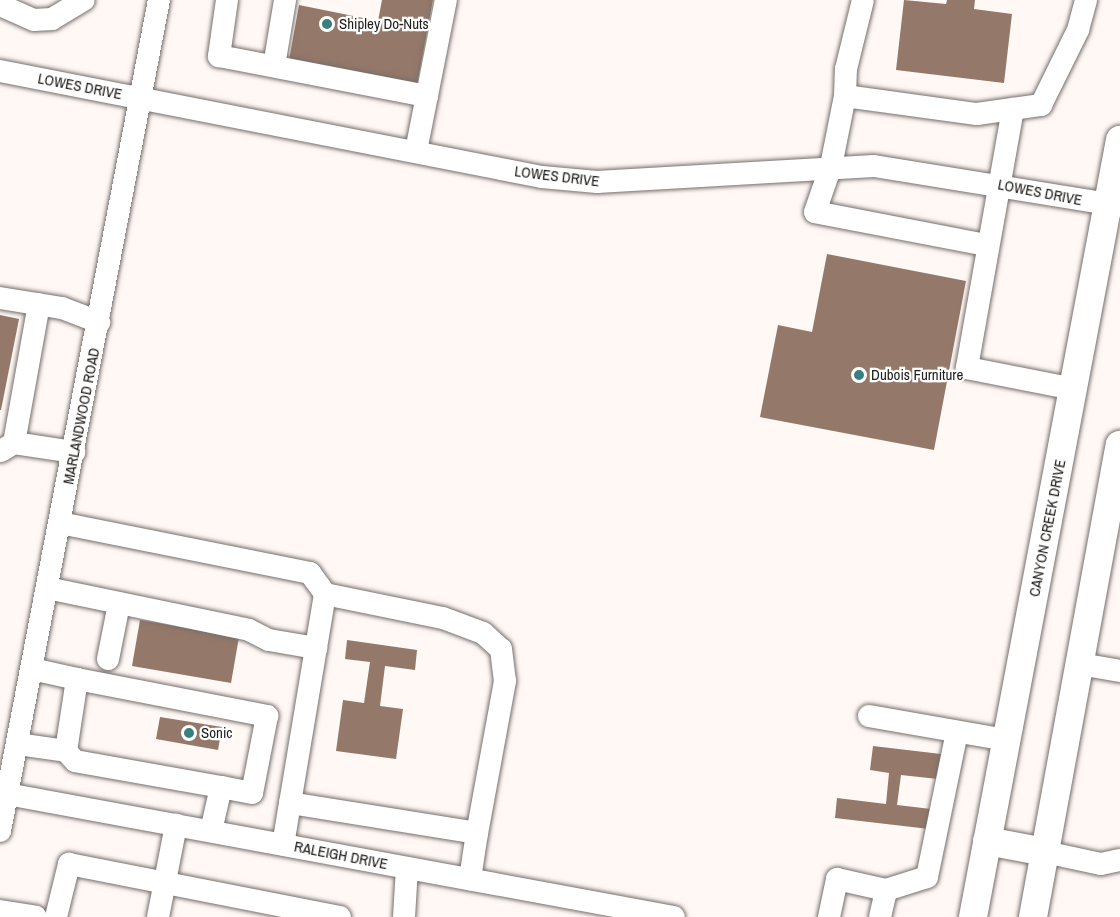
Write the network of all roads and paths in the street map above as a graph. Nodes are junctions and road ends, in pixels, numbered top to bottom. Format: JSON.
{"nodes":[{"id":1,"x":84,"y":0,"type":"edge"},
{"id":2,"x":159,"y":0,"type":"edge"},
{"id":3,"x":227,"y":0,"type":"edge"},
{"id":4,"x":285,"y":0,"type":"edge"},
{"id":5,"x":446,"y":0,"type":"edge"},
{"id":6,"x":863,"y":0,"type":"edge"},
{"id":7,"x":1086,"y":0,"type":"edge"},
{"id":8,"x":0,"y":5,"type":"edge"},
{"id":9,"x":274,"y":66,"type":"junction"},
{"id":10,"x":0,"y":71,"type":"edge"},
{"id":11,"x":427,"y":96,"type":"junction"},
{"id":12,"x":845,"y":96,"type":"junction"},
{"id":13,"x":140,"y":98,"type":"junction"},
{"id":14,"x":1013,"y":109,"type":"junction"},
{"id":15,"x":1120,"y":140,"type":"edge"},
{"id":16,"x":416,"y":151,"type":"junction"},
{"id":17,"x":831,"y":166,"type":"junction"},
{"id":18,"x":1002,"y":184,"type":"junction"},
{"id":19,"x":1114,"y":205,"type":"edge"},
{"id":20,"x":986,"y":245,"type":"junction"},
{"id":21,"x":0,"y":298,"type":"edge"},
{"id":22,"x":39,"y":304,"type":"junction"},
{"id":23,"x":99,"y":322,"type":"junction"},
{"id":24,"x":1074,"y":389,"type":"junction"},
{"id":25,"x":1120,"y":445,"type":"edge"},
{"id":26,"x":7,"y":447,"type":"edge"},
{"id":27,"x":74,"y":452,"type":"junction"},
{"id":28,"x":60,"y":523,"type":"junction"},
{"id":29,"x":47,"y":588,"type":"junction"},
{"id":30,"x":325,"y":594,"type":"junction"},
{"id":31,"x":119,"y":604,"type":"junction"},
{"id":32,"x":316,"y":648,"type":"junction"},
{"id":33,"x":108,"y":659,"type":"dead end"},
{"id":34,"x":1080,"y":664,"type":"junction"},
{"id":35,"x":32,"y":669,"type":"junction"},
{"id":36,"x":1120,"y":671,"type":"edge"},
{"id":37,"x":77,"y":679,"type":"junction"},
{"id":38,"x":869,"y":716,"type":"dead end"},
{"id":39,"x":957,"y":732,"type":"junction"},
{"id":40,"x":1007,"y":740,"type":"junction"},
{"id":41,"x":11,"y":751,"type":"edge"},
{"id":42,"x":66,"y":752,"type":"junction"},
{"id":43,"x":221,"y":787,"type":"junction"},
{"id":44,"x":7,"y":794,"type":"junction"},
{"id":45,"x":290,"y":803,"type":"junction"},
{"id":46,"x":176,"y":825,"type":"junction"},
{"id":47,"x":0,"y":831,"type":"edge"},
{"id":48,"x":211,"y":831,"type":"junction"},
{"id":49,"x":477,"y":833,"type":"junction"},
{"id":50,"x":987,"y":842,"type":"junction"},
{"id":51,"x":283,"y":844,"type":"junction"},
{"id":52,"x":1045,"y":852,"type":"junction"},
{"id":53,"x":1120,"y":860,"type":"edge"},
{"id":54,"x":407,"y":868,"type":"junction"},
{"id":55,"x":470,"y":879,"type":"junction"},
{"id":56,"x":164,"y":885,"type":"junction"},
{"id":57,"x":885,"y":891,"type":"junction"},
{"id":58,"x":0,"y":911,"type":"edge"},
{"id":59,"x":36,"y":917,"type":"edge"},
{"id":60,"x":56,"y":917,"type":"edge"},
{"id":61,"x":158,"y":917,"type":"edge"},
{"id":62,"x":340,"y":917,"type":"edge"},
{"id":63,"x":404,"y":917,"type":"edge"},
{"id":64,"x":674,"y":917,"type":"edge"},
{"id":65,"x":829,"y":917,"type":"edge"},
{"id":66,"x":880,"y":917,"type":"edge"},
{"id":67,"x":973,"y":917,"type":"edge"},
{"id":68,"x":1033,"y":917,"type":"edge"}],
"edges":[{"from":1,"to":8,"type":"street"},
{"from":2,"to":13,"type":"street","name":"MARLANDWOOD ROAD"},
{"from":3,"to":9,"type":"street"},
{"from":4,"to":9,"type":"street"},
{"from":5,"to":11,"type":"street"},
{"from":6,"to":12,"type":"street"},
{"from":7,"to":14,"type":"street"},
{"from":9,"to":11,"type":"street"},
{"from":10,"to":13,"type":"street","name":"LOWES DRIVE"},
{"from":11,"to":16,"type":"street"},
{"from":12,"to":14,"type":"street"},
{"from":12,"to":17,"type":"street"},
{"from":13,"to":16,"type":"street","name":"LOWES DRIVE"},
{"from":13,"to":23,"type":"street","name":"MARLANDWOOD ROAD"},
{"from":14,"to":18,"type":"street"},
{"from":15,"to":19,"type":"main road","name":"CANYON CREEK DRIVE"},
{"from":16,"to":17,"type":"street","name":"LOWES DRIVE"},
{"from":17,"to":18,"type":"street","name":"LOWES DRIVE"},
{"from":17,"to":20,"type":"street"},
{"from":18,"to":19,"type":"street","name":"LOWES DRIVE"},
{"from":18,"to":20,"type":"street"},
{"from":19,"to":24,"type":"main road","name":"CANYON CREEK DRIVE"},
{"from":20,"to":24,"type":"street"},
{"from":21,"to":22,"type":"street"},
{"from":22,"to":23,"type":"street"},
{"from":22,"to":26,"type":"street"},
{"from":23,"to":27,"type":"street","name":"MARLANDWOOD ROAD"},
{"from":24,"to":40,"type":"main road","name":"CANYON CREEK DRIVE"},
{"from":25,"to":34,"type":"main road"},
{"from":26,"to":27,"type":"street"},
{"from":27,"to":28,"type":"street","name":"MARLANDWOOD ROAD"},
{"from":28,"to":29,"type":"street","name":"MARLANDWOOD ROAD"},
{"from":28,"to":30,"type":"street"},
{"from":29,"to":31,"type":"street"},
{"from":29,"to":35,"type":"street","name":"MARLANDWOOD ROAD"},
{"from":30,"to":32,"type":"street"},
{"from":30,"to":49,"type":"street"},
{"from":31,"to":32,"type":"street"},
{"from":31,"to":33,"type":"street"},
{"from":32,"to":45,"type":"street"},
{"from":34,"to":36,"type":"street"},
{"from":34,"to":52,"type":"main road"},
{"from":35,"to":37,"type":"street"},
{"from":35,"to":41,"type":"street","name":"MARLANDWOOD ROAD"},
{"from":37,"to":42,"type":"street"},
{"from":37,"to":43,"type":"street"},
{"from":38,"to":39,"type":"street"},
{"from":39,"to":40,"type":"street"},
{"from":39,"to":57,"type":"street"},
{"from":40,"to":50,"type":"main road","name":"CANYON CREEK DRIVE"},
{"from":41,"to":42,"type":"street"},
{"from":41,"to":44,"type":"street","name":"MARLANDWOOD ROAD"},
{"from":42,"to":43,"type":"street"},
{"from":43,"to":48,"type":"street"},
{"from":44,"to":46,"type":"street","name":"RALEIGH DRIVE"},
{"from":44,"to":47,"type":"street","name":"MARLANDWOOD ROAD"},
{"from":45,"to":49,"type":"street"},
{"from":45,"to":51,"type":"street"},
{"from":46,"to":48,"type":"street","name":"RALEIGH DRIVE"},
{"from":46,"to":56,"type":"street"},
{"from":48,"to":51,"type":"street","name":"RALEIGH DRIVE"},
{"from":49,"to":55,"type":"street"},
{"from":50,"to":52,"type":"main road"},
{"from":50,"to":67,"type":"main road","name":"CANYON CREEK DRIVE"},
{"from":51,"to":54,"type":"street","name":"RALEIGH DRIVE"},
{"from":52,"to":53,"type":"street"},
{"from":52,"to":68,"type":"main road"},
{"from":54,"to":55,"type":"street","name":"RALEIGH DRIVE"},
{"from":54,"to":63,"type":"street"},
{"from":55,"to":64,"type":"street","name":"RALEIGH DRIVE"},
{"from":56,"to":60,"type":"street"},
{"from":56,"to":61,"type":"street"},
{"from":56,"to":62,"type":"street"},
{"from":57,"to":65,"type":"street"},
{"from":57,"to":66,"type":"street"},
{"from":58,"to":59,"type":"street"}]}
